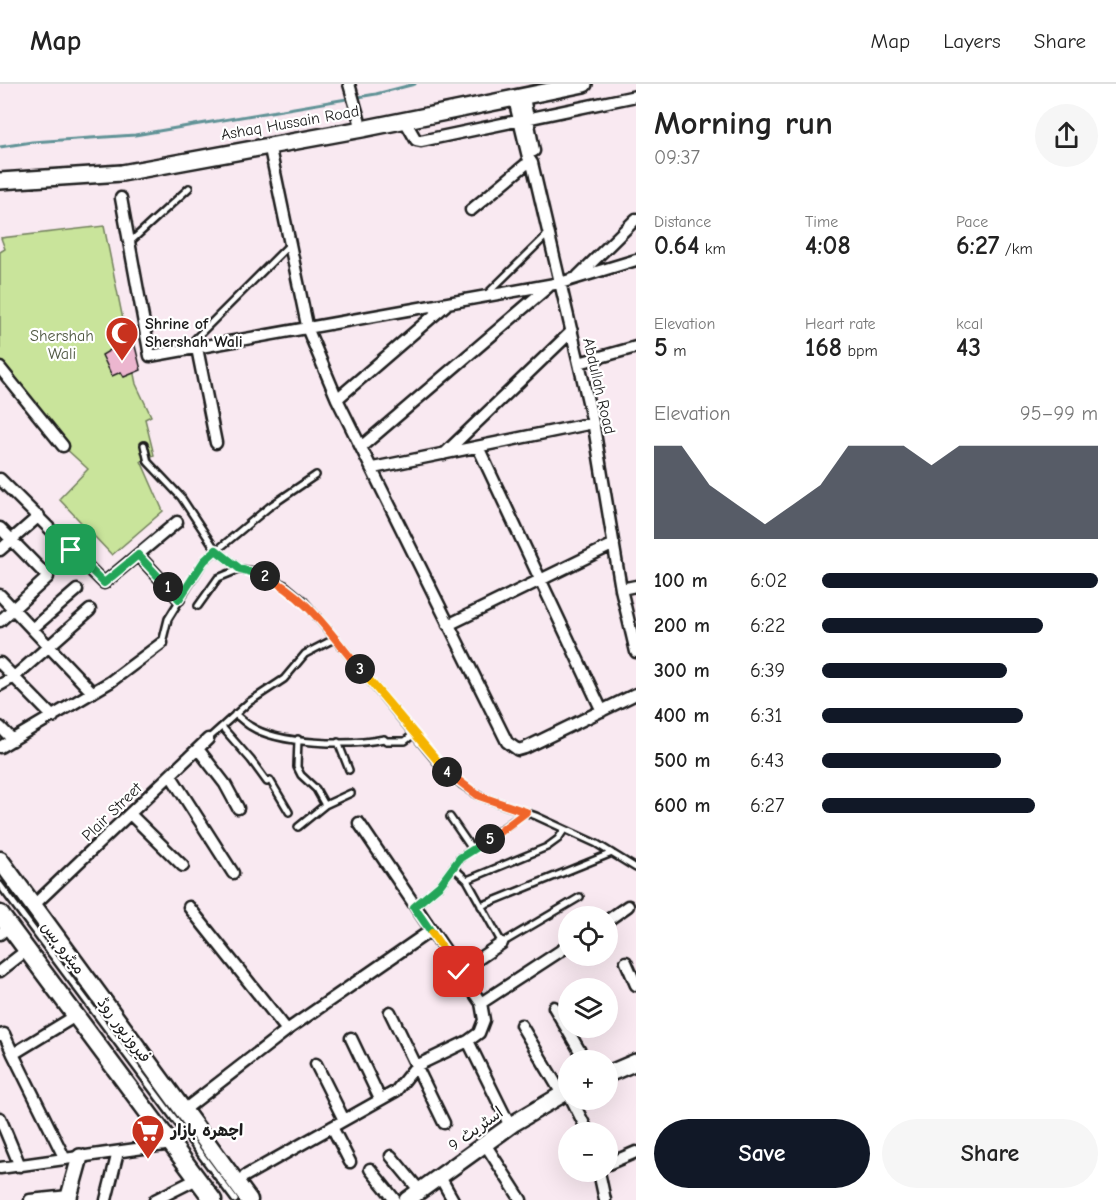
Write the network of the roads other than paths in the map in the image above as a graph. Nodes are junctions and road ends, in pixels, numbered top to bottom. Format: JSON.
{"nodes":[{"id":1,"x":349,"y":84,"type":"edge"},
{"id":2,"x":584,"y":84,"type":"edge"},
{"id":3,"x":636,"y":96,"type":"edge"},
{"id":4,"x":519,"y":98,"type":"junction"},
{"id":5,"x":405,"y":121,"type":"junction"},
{"id":6,"x":524,"y":121,"type":"junction"},
{"id":7,"x":362,"y":129,"type":"junction"},
{"id":8,"x":269,"y":144,"type":"junction"},
{"id":9,"x":532,"y":163,"type":"junction"},
{"id":10,"x":0,"y":181,"type":"edge"},
{"id":11,"x":189,"y":188,"type":"dead end"},
{"id":12,"x":121,"y":198,"type":"dead end"},
{"id":13,"x":471,"y":210,"type":"dead end"},
{"id":14,"x":636,"y":219,"type":"edge"},
{"id":15,"x":549,"y":233,"type":"junction"},
{"id":16,"x":130,"y":242,"type":"junction"},
{"id":17,"x":289,"y":244,"type":"junction"},
{"id":18,"x":636,"y":260,"type":"edge"},
{"id":19,"x":576,"y":278,"type":"junction"},
{"id":20,"x":555,"y":284,"type":"junction"},
{"id":21,"x":484,"y":297,"type":"junction"},
{"id":22,"x":447,"y":304,"type":"junction"},
{"id":23,"x":308,"y":330,"type":"junction"},
{"id":24,"x":572,"y":331,"type":"junction"},
{"id":25,"x":636,"y":347,"type":"edge"},
{"id":26,"x":197,"y":348,"type":"junction"},
{"id":27,"x":184,"y":350,"type":"junction"},
{"id":28,"x":579,"y":363,"type":"junction"},
{"id":29,"x":0,"y":368,"type":"edge"},
{"id":30,"x":338,"y":399,"type":"junction"},
{"id":31,"x":593,"y":423,"type":"junction"},
{"id":32,"x":216,"y":442,"type":"dead end"},
{"id":33,"x":63,"y":446,"type":"dead end"},
{"id":34,"x":144,"y":446,"type":"dead end"},
{"id":35,"x":362,"y":447,"type":"junction"},
{"id":36,"x":478,"y":447,"type":"junction"},
{"id":37,"x":444,"y":454,"type":"junction"},
{"id":38,"x":373,"y":468,"type":"junction"},
{"id":39,"x":316,"y":476,"type":"dead end"},
{"id":40,"x":0,"y":479,"type":"edge"},
{"id":41,"x":39,"y":516,"type":"junction"},
{"id":42,"x":177,"y":522,"type":"dead end"},
{"id":43,"x":0,"y":528,"type":"edge"},
{"id":44,"x":11,"y":539,"type":"junction"},
{"id":45,"x":614,"y":544,"type":"junction"},
{"id":46,"x":0,"y":550,"type":"edge"},
{"id":47,"x":216,"y":550,"type":"junction"},
{"id":48,"x":138,"y":555,"type":"junction"},
{"id":49,"x":240,"y":569,"type":"junction"},
{"id":50,"x":540,"y":580,"type":"junction"},
{"id":51,"x":636,"y":586,"type":"edge"},
{"id":52,"x":621,"y":589,"type":"junction"},
{"id":53,"x":77,"y":590,"type":"dead end"},
{"id":54,"x":0,"y":595,"type":"edge"},
{"id":55,"x":179,"y":599,"type":"junction"},
{"id":56,"x":198,"y":606,"type":"dead end"},
{"id":57,"x":13,"y":609,"type":"junction"},
{"id":58,"x":90,"y":610,"type":"dead end"},
{"id":59,"x":0,"y":621,"type":"edge"},
{"id":60,"x":448,"y":625,"type":"junction"},
{"id":61,"x":32,"y":629,"type":"junction"},
{"id":62,"x":334,"y":639,"type":"junction"},
{"id":63,"x":162,"y":643,"type":"joint"},
{"id":64,"x":47,"y":646,"type":"junction"},
{"id":65,"x":636,"y":652,"type":"edge"},
{"id":66,"x":0,"y":663,"type":"edge"},
{"id":67,"x":14,"y":677,"type":"junction"},
{"id":68,"x":0,"y":685,"type":"edge"},
{"id":69,"x":92,"y":692,"type":"junction"},
{"id":70,"x":636,"y":694,"type":"edge"},
{"id":71,"x":602,"y":711,"type":"junction"},
{"id":72,"x":235,"y":714,"type":"junction"},
{"id":73,"x":53,"y":717,"type":"junction"},
{"id":74,"x":0,"y":727,"type":"edge"},
{"id":75,"x":222,"y":727,"type":"junction"},
{"id":76,"x":414,"y":734,"type":"junction"},
{"id":77,"x":208,"y":739,"type":"joint"},
{"id":78,"x":297,"y":739,"type":"junction"},
{"id":79,"x":13,"y":740,"type":"junction"},
{"id":80,"x":338,"y":742,"type":"junction"},
{"id":81,"x":0,"y":747,"type":"edge"},
{"id":82,"x":198,"y":749,"type":"junction"},
{"id":83,"x":348,"y":770,"type":"dead end"},
{"id":84,"x":171,"y":776,"type":"junction"},
{"id":85,"x":351,"y":793,"type":"dead end"},
{"id":86,"x":325,"y":805,"type":"junction"},
{"id":87,"x":238,"y":808,"type":"dead end"},
{"id":88,"x":289,"y":812,"type":"dead end"},
{"id":89,"x":526,"y":812,"type":"junction"},
{"id":90,"x":131,"y":815,"type":"junction"},
{"id":91,"x":450,"y":817,"type":"dead end"},
{"id":92,"x":359,"y":823,"type":"dead end"},
{"id":93,"x":298,"y":827,"type":"dead end"},
{"id":94,"x":564,"y":830,"type":"junction"},
{"id":95,"x":472,"y":849,"type":"junction"},
{"id":96,"x":612,"y":853,"type":"junction"},
{"id":97,"x":0,"y":860,"type":"edge"},
{"id":98,"x":183,"y":866,"type":"dead end"},
{"id":99,"x":453,"y":867,"type":"junction"},
{"id":100,"x":636,"y":867,"type":"edge"},
{"id":101,"x":233,"y":873,"type":"dead end"},
{"id":102,"x":467,"y":880,"type":"junction"},
{"id":103,"x":0,"y":885,"type":"edge"},
{"id":104,"x":580,"y":897,"type":"dead end"},
{"id":105,"x":34,"y":905,"type":"junction"},
{"id":106,"x":481,"y":906,"type":"junction"},
{"id":107,"x":628,"y":906,"type":"dead end"},
{"id":108,"x":189,"y":907,"type":"dead end"},
{"id":109,"x":414,"y":907,"type":"junction"},
{"id":110,"x":618,"y":913,"type":"edge"},
{"id":111,"x":3,"y":925,"type":"edge"},
{"id":112,"x":430,"y":931,"type":"junction"},
{"id":113,"x":502,"y":943,"type":"junction"},
{"id":114,"x":27,"y":950,"type":"junction"},
{"id":115,"x":558,"y":953,"type":"edge"},
{"id":116,"x":626,"y":962,"type":"dead end"},
{"id":117,"x":0,"y":971,"type":"edge"},
{"id":118,"x":459,"y":972,"type":"junction"},
{"id":119,"x":636,"y":985,"type":"edge"},
{"id":120,"x":481,"y":1004,"type":"junction"},
{"id":121,"x":554,"y":1007,"type":"dead end"},
{"id":122,"x":390,"y":1012,"type":"dead end"},
{"id":123,"x":77,"y":1016,"type":"junction"},
{"id":124,"x":521,"y":1025,"type":"dead end"},
{"id":125,"x":287,"y":1030,"type":"junction"},
{"id":126,"x":0,"y":1035,"type":"edge"},
{"id":127,"x":351,"y":1038,"type":"dead end"},
{"id":128,"x":468,"y":1041,"type":"junction"},
{"id":129,"x":579,"y":1050,"type":"edge"},
{"id":130,"x":13,"y":1054,"type":"junction"},
{"id":131,"x":316,"y":1064,"type":"dead end"},
{"id":132,"x":635,"y":1065,"type":"edge"},
{"id":133,"x":416,"y":1066,"type":"junction"},
{"id":134,"x":618,"y":1071,"type":"edge"},
{"id":135,"x":558,"y":1079,"type":"edge"},
{"id":136,"x":380,"y":1100,"type":"junction"},
{"id":137,"x":558,"y":1100,"type":"edge"},
{"id":138,"x":184,"y":1110,"type":"junction"},
{"id":139,"x":0,"y":1118,"type":"edge"},
{"id":140,"x":344,"y":1120,"type":"junction"},
{"id":141,"x":444,"y":1123,"type":"dead end"},
{"id":142,"x":510,"y":1126,"type":"junction"},
{"id":143,"x":332,"y":1127,"type":"junction"},
{"id":144,"x":172,"y":1144,"type":"junction"},
{"id":145,"x":485,"y":1144,"type":"junction"},
{"id":146,"x":118,"y":1152,"type":"junction"},
{"id":147,"x":636,"y":1152,"type":"edge"},
{"id":148,"x":391,"y":1156,"type":"dead end"},
{"id":149,"x":73,"y":1158,"type":"junction"},
{"id":150,"x":618,"y":1160,"type":"edge"},
{"id":151,"x":350,"y":1162,"type":"dead end"},
{"id":152,"x":20,"y":1166,"type":"junction"},
{"id":153,"x":0,"y":1168,"type":"edge"},
{"id":154,"x":370,"y":1169,"type":"dead end"},
{"id":155,"x":245,"y":1176,"type":"dead end"},
{"id":156,"x":440,"y":1177,"type":"junction"},
{"id":157,"x":197,"y":1179,"type":"junction"},
{"id":158,"x":601,"y":1182,"type":"edge"},
{"id":159,"x":420,"y":1191,"type":"junction"},
{"id":160,"x":68,"y":1198,"type":"edge"},
{"id":161,"x":30,"y":1200,"type":"edge"},
{"id":162,"x":106,"y":1200,"type":"edge"},
{"id":163,"x":155,"y":1200,"type":"edge"},
{"id":164,"x":213,"y":1200,"type":"edge"},
{"id":165,"x":234,"y":1200,"type":"edge"},
{"id":166,"x":249,"y":1200,"type":"edge"},
{"id":167,"x":395,"y":1200,"type":"edge"},
{"id":168,"x":407,"y":1200,"type":"edge"},
{"id":169,"x":453,"y":1200,"type":"edge"},
{"id":170,"x":521,"y":1200,"type":"edge"},
{"id":171,"x":605,"y":1200,"type":"edge"}],
"edges":[{"from":1,"to":7,"type":"street"},
{"from":2,"to":4,"type":"main road","name":"Ashaq Hussain Road"},
{"from":3,"to":6,"type":"street"},
{"from":4,"to":5,"type":"main road","name":"Ashaq Hussain Road"},
{"from":4,"to":6,"type":"street","name":"Abdullah Road"},
{"from":5,"to":6,"type":"street"},
{"from":5,"to":7,"type":"main road","name":"Ashaq Hussain Road"},
{"from":6,"to":9,"type":"street","name":"Abdullah Road"},
{"from":7,"to":8,"type":"main road","name":"Ashaq Hussain Road"},
{"from":8,"to":10,"type":"main road","name":"Ashaq Hussain Road"},
{"from":8,"to":17,"type":"street"},
{"from":9,"to":13,"type":"street"},
{"from":9,"to":15,"type":"street","name":"Abdullah Road"},
{"from":11,"to":16,"type":"lane"},
{"from":12,"to":16,"type":"street"},
{"from":14,"to":19,"type":"street"},
{"from":15,"to":20,"type":"street","name":"Abdullah Road"},
{"from":15,"to":21,"type":"lane"},
{"from":16,"to":27,"type":"street"},
{"from":17,"to":23,"type":"street"},
{"from":17,"to":27,"type":"lane"},
{"from":18,"to":19,"type":"street"},
{"from":19,"to":20,"type":"street"},
{"from":20,"to":21,"type":"street"},
{"from":20,"to":24,"type":"street","name":"Abdullah Road"},
{"from":20,"to":35,"type":"street"},
{"from":21,"to":22,"type":"street"},
{"from":22,"to":23,"type":"street"},
{"from":22,"to":30,"type":"street"},
{"from":23,"to":26,"type":"street"},
{"from":23,"to":30,"type":"street"},
{"from":24,"to":28,"type":"street","name":"Abdullah Road"},
{"from":24,"to":37,"type":"street"},
{"from":25,"to":28,"type":"street"},
{"from":26,"to":27,"type":"street"},
{"from":26,"to":32,"type":"street"},
{"from":28,"to":31,"type":"street","name":"Abdullah Road"},
{"from":29,"to":33,"type":"street"},
{"from":30,"to":35,"type":"street"},
{"from":31,"to":36,"type":"street"},
{"from":31,"to":45,"type":"street","name":"Abdullah Road"},
{"from":34,"to":47,"type":"lane"},
{"from":35,"to":38,"type":"street"},
{"from":36,"to":37,"type":"street"},
{"from":36,"to":50,"type":"street"},
{"from":37,"to":38,"type":"street"},
{"from":38,"to":60,"type":"street"},
{"from":39,"to":47,"type":"lane"},
{"from":40,"to":41,"type":"street"},
{"from":41,"to":44,"type":"street"},
{"from":41,"to":48,"type":"street"},
{"from":42,"to":48,"type":"street"},
{"from":43,"to":44,"type":"street"},
{"from":44,"to":46,"type":"street"},
{"from":44,"to":57,"type":"street"},
{"from":45,"to":50,"type":"street"},
{"from":45,"to":52,"type":"street","name":"Abdullah Road"},
{"from":47,"to":49,"type":"lane"},
{"from":47,"to":55,"type":"lane"},
{"from":48,"to":55,"type":"street"},
{"from":49,"to":56,"type":"lane"},
{"from":49,"to":62,"type":"lane"},
{"from":50,"to":60,"type":"street"},
{"from":50,"to":71,"type":"street"},
{"from":51,"to":52,"type":"street"},
{"from":52,"to":65,"type":"street","name":"Abdullah Road"},
{"from":53,"to":61,"type":"street"},
{"from":54,"to":57,"type":"street"},
{"from":55,"to":63,"type":"lane"},
{"from":57,"to":59,"type":"street"},
{"from":57,"to":61,"type":"street"},
{"from":58,"to":64,"type":"street"},
{"from":60,"to":71,"type":"street"},
{"from":61,"to":64,"type":"street"},
{"from":62,"to":72,"type":"lane"},
{"from":62,"to":76,"type":"lane"},
{"from":63,"to":69,"type":"street"},
{"from":64,"to":67,"type":"street"},
{"from":64,"to":69,"type":"street"},
{"from":66,"to":67,"type":"street"},
{"from":67,"to":68,"type":"street"},
{"from":67,"to":73,"type":"street"},
{"from":69,"to":73,"type":"street"},
{"from":70,"to":71,"type":"street"},
{"from":72,"to":75,"type":"lane"},
{"from":72,"to":78,"type":"lane"},
{"from":73,"to":79,"type":"street"},
{"from":74,"to":79,"type":"street"},
{"from":75,"to":77,"type":"lane"},
{"from":75,"to":88,"type":"lane"},
{"from":76,"to":80,"type":"lane"},
{"from":76,"to":89,"type":"lane"},
{"from":77,"to":82,"type":"street","name":"Plair Street"},
{"from":78,"to":80,"type":"lane"},
{"from":78,"to":86,"type":"lane"},
{"from":79,"to":81,"type":"street"},
{"from":80,"to":83,"type":"lane"},
{"from":82,"to":84,"type":"street","name":"Plair Street"},
{"from":82,"to":87,"type":"street"},
{"from":84,"to":90,"type":"street","name":"Plair Street"},
{"from":84,"to":101,"type":"street"},
{"from":85,"to":86,"type":"lane"},
{"from":86,"to":93,"type":"lane"},
{"from":89,"to":94,"type":"lane"},
{"from":89,"to":95,"type":"lane"},
{"from":90,"to":98,"type":"street"},
{"from":90,"to":105,"type":"street","name":"Plair Street"},
{"from":91,"to":95,"type":"lane"},
{"from":92,"to":109,"type":"street"},
{"from":94,"to":96,"type":"lane"},
{"from":94,"to":102,"type":"lane"},
{"from":95,"to":99,"type":"lane"},
{"from":96,"to":100,"type":"lane"},
{"from":96,"to":106,"type":"lane"},
{"from":97,"to":105,"type":"main road","name":"فیروزپور روڈ"},
{"from":99,"to":102,"type":"lane"},
{"from":99,"to":109,"type":"lane"},
{"from":102,"to":106,"type":"lane"},
{"from":103,"to":165,"type":"lane","name":"میٹرو بس"},
{"from":104,"to":113,"type":"lane"},
{"from":105,"to":138,"type":"main road","name":"فیروزپور روڈ"},
{"from":106,"to":113,"type":"lane"},
{"from":107,"to":110,"type":"street"},
{"from":108,"to":125,"type":"street"},
{"from":109,"to":112,"type":"street"},
{"from":111,"to":114,"type":"main road","name":"فیروزپور روڈ"},
{"from":112,"to":118,"type":"street"},
{"from":112,"to":125,"type":"street"},
{"from":113,"to":118,"type":"street"},
{"from":114,"to":117,"type":"street"},
{"from":114,"to":123,"type":"main road","name":"فیروزپور روڈ"},
{"from":115,"to":120,"type":"street"},
{"from":116,"to":119,"type":"street"},
{"from":118,"to":120,"type":"street"},
{"from":120,"to":128,"type":"street"},
{"from":121,"to":129,"type":"street"},
{"from":122,"to":133,"type":"street"},
{"from":123,"to":130,"type":"street"},
{"from":123,"to":144,"type":"main road","name":"فیروزپور روڈ"},
{"from":124,"to":135,"type":"street"},
{"from":125,"to":138,"type":"street"},
{"from":126,"to":130,"type":"street"},
{"from":127,"to":136,"type":"street"},
{"from":128,"to":133,"type":"street"},
{"from":128,"to":142,"type":"street"},
{"from":130,"to":149,"type":"street"},
{"from":131,"to":140,"type":"street"},
{"from":132,"to":134,"type":"main road"},
{"from":133,"to":136,"type":"street"},
{"from":133,"to":141,"type":"street"},
{"from":136,"to":140,"type":"street"},
{"from":137,"to":142,"type":"main road","name":"اسٹریٹ 9"},
{"from":138,"to":166,"type":"main road","name":"فیروزپور روڈ"},
{"from":139,"to":152,"type":"street"},
{"from":140,"to":143,"type":"street"},
{"from":142,"to":145,"type":"main road","name":"اسٹریٹ 9"},
{"from":143,"to":151,"type":"street"},
{"from":143,"to":155,"type":"street"},
{"from":144,"to":146,"type":"street"},
{"from":144,"to":157,"type":"main road","name":"فیروزپور روڈ"},
{"from":145,"to":156,"type":"main road","name":"اسٹریٹ 9"},
{"from":145,"to":170,"type":"street"},
{"from":146,"to":149,"type":"street"},
{"from":146,"to":162,"type":"street"},
{"from":147,"to":150,"type":"street"},
{"from":148,"to":159,"type":"street"},
{"from":149,"to":152,"type":"street"},
{"from":149,"to":160,"type":"main road"},
{"from":152,"to":153,"type":"street"},
{"from":154,"to":167,"type":"street"},
{"from":156,"to":159,"type":"main road","name":"اسٹریٹ 9"},
{"from":156,"to":169,"type":"street"},
{"from":157,"to":163,"type":"street"},
{"from":157,"to":164,"type":"main road","name":"فیروزپور روڈ"},
{"from":158,"to":171,"type":"street"},
{"from":159,"to":168,"type":"main road","name":"اسٹریٹ 9"},
{"from":160,"to":161,"type":"street"}]}
